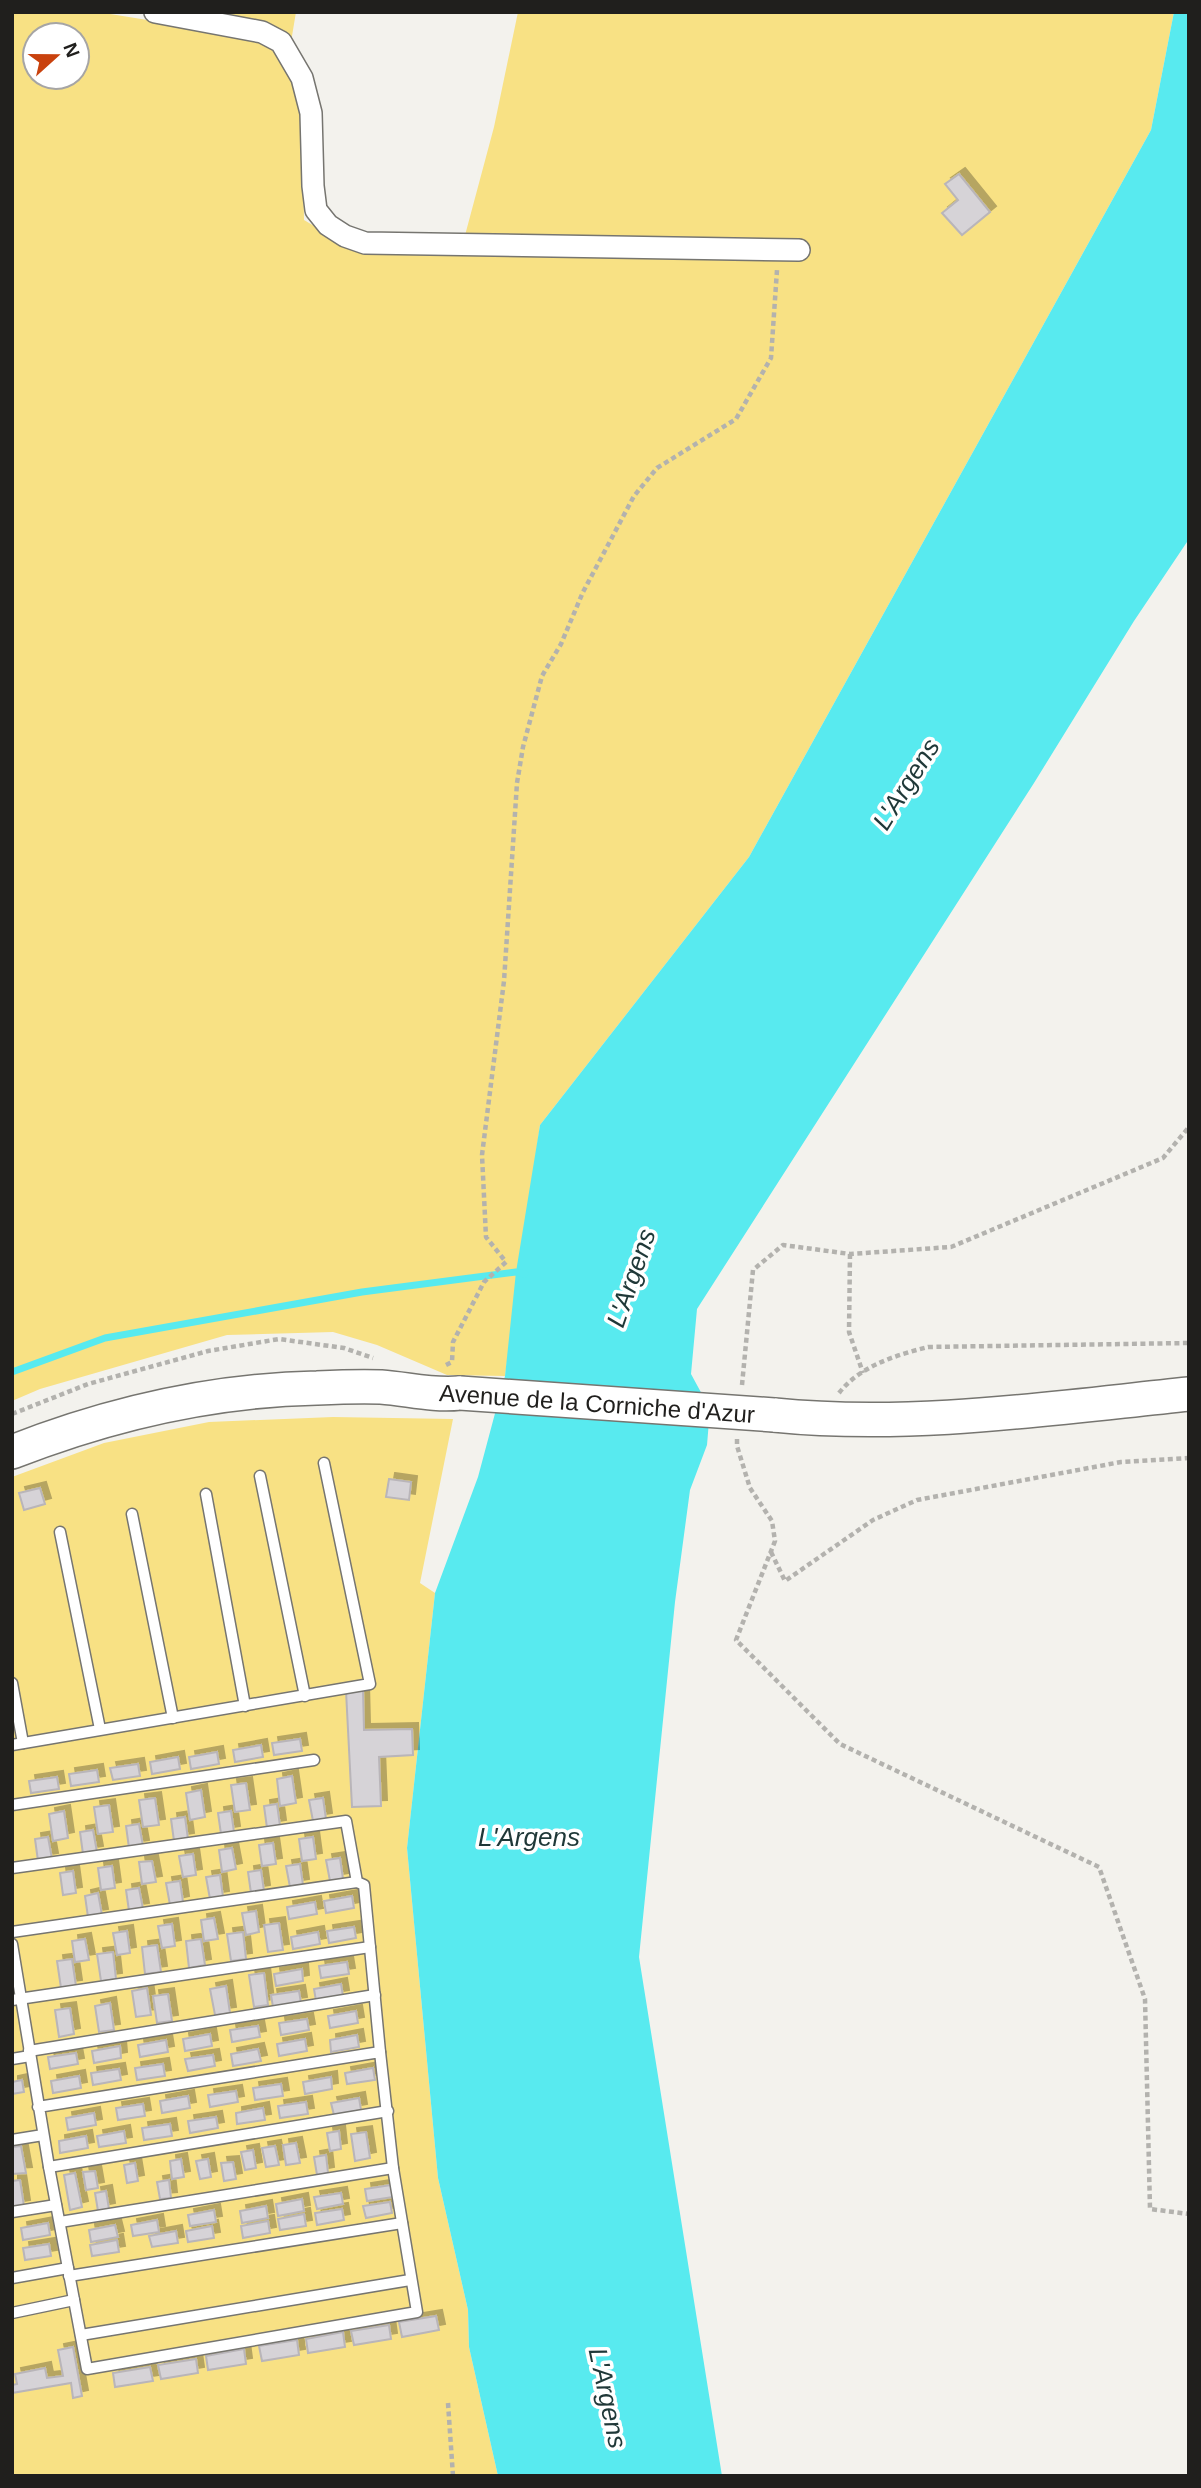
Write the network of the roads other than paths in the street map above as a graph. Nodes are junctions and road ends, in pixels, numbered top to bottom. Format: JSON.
{"nodes":[{"id":1,"x":155,"y":12,"type":"edge"},
{"id":2,"x":799,"y":250,"type":"dead end"},
{"id":3,"x":1189,"y":1394,"type":"edge"},
{"id":4,"x":12,"y":1452,"type":"edge"},
{"id":5,"x":324,"y":1463,"type":"dead end"},
{"id":6,"x":260,"y":1476,"type":"dead end"},
{"id":7,"x":206,"y":1494,"type":"dead end"},
{"id":8,"x":132,"y":1514,"type":"dead end"},
{"id":9,"x":60,"y":1532,"type":"dead end"},
{"id":10,"x":12,"y":1682,"type":"edge"},
{"id":11,"x":305,"y":1696,"type":"junction"},
{"id":12,"x":245,"y":1706,"type":"junction"},
{"id":13,"x":173,"y":1718,"type":"junction"},
{"id":14,"x":100,"y":1729,"type":"junction"},
{"id":15,"x":18,"y":1744,"type":"edge"},
{"id":16,"x":314,"y":1760,"type":"dead end"},
{"id":17,"x":12,"y":1805,"type":"edge"},
{"id":18,"x":12,"y":1868,"type":"edge"},
{"id":19,"x":356,"y":1882,"type":"junction"},
{"id":20,"x":12,"y":1932,"type":"edge"},
{"id":21,"x":12,"y":1944,"type":"edge"},
{"id":22,"x":370,"y":1947,"type":"junction"},
{"id":23,"x":374,"y":1995,"type":"junction"},
{"id":24,"x":17,"y":1999,"type":"edge"},
{"id":25,"x":380,"y":2052,"type":"junction"},
{"id":26,"x":30,"y":2054,"type":"junction"},
{"id":27,"x":12,"y":2059,"type":"edge"},
{"id":28,"x":38,"y":2107,"type":"junction"},
{"id":29,"x":388,"y":2111,"type":"junction"},
{"id":30,"x":43,"y":2135,"type":"junction"},
{"id":31,"x":12,"y":2140,"type":"edge"},
{"id":32,"x":49,"y":2167,"type":"junction"},
{"id":33,"x":393,"y":2168,"type":"junction"},
{"id":34,"x":56,"y":2205,"type":"junction"},
{"id":35,"x":12,"y":2212,"type":"edge"},
{"id":36,"x":60,"y":2222,"type":"junction"},
{"id":37,"x":402,"y":2223,"type":"junction"},
{"id":38,"x":68,"y":2272,"type":"junction"},
{"id":39,"x":12,"y":2278,"type":"edge"},
{"id":40,"x":410,"y":2280,"type":"junction"},
{"id":41,"x":74,"y":2300,"type":"junction"},
{"id":42,"x":12,"y":2313,"type":"edge"},
{"id":43,"x":81,"y":2335,"type":"junction"}],
"edges":[{"from":1,"to":2,"type":"street"},
{"from":3,"to":4,"type":"main road","name":"Avenue de la Corniche d'Azur","bridge":true},
{"from":5,"to":11,"type":"lane"},
{"from":6,"to":11,"type":"lane"},
{"from":7,"to":12,"type":"lane"},
{"from":8,"to":13,"type":"lane"},
{"from":9,"to":14,"type":"lane"},
{"from":10,"to":15,"type":"lane"},
{"from":11,"to":12,"type":"lane"},
{"from":12,"to":13,"type":"lane"},
{"from":13,"to":14,"type":"lane"},
{"from":14,"to":15,"type":"lane"},
{"from":16,"to":17,"type":"lane"},
{"from":18,"to":19,"type":"lane"},
{"from":19,"to":20,"type":"lane"},
{"from":19,"to":22,"type":"lane"},
{"from":21,"to":24,"type":"lane"},
{"from":22,"to":23,"type":"lane"},
{"from":22,"to":24,"type":"lane"},
{"from":23,"to":25,"type":"lane"},
{"from":23,"to":26,"type":"lane"},
{"from":24,"to":26,"type":"lane"},
{"from":25,"to":28,"type":"lane"},
{"from":25,"to":29,"type":"lane"},
{"from":26,"to":27,"type":"lane"},
{"from":26,"to":28,"type":"lane"},
{"from":28,"to":30,"type":"lane"},
{"from":29,"to":32,"type":"lane"},
{"from":29,"to":33,"type":"lane"},
{"from":30,"to":31,"type":"lane"},
{"from":30,"to":32,"type":"lane"},
{"from":32,"to":34,"type":"lane"},
{"from":33,"to":36,"type":"lane"},
{"from":33,"to":37,"type":"lane"},
{"from":34,"to":35,"type":"lane"},
{"from":34,"to":36,"type":"lane"},
{"from":36,"to":38,"type":"lane"},
{"from":37,"to":38,"type":"lane"},
{"from":37,"to":40,"type":"lane"},
{"from":38,"to":39,"type":"lane"},
{"from":38,"to":41,"type":"lane"},
{"from":40,"to":43,"type":"lane"},
{"from":40,"to":43,"type":"lane"},
{"from":41,"to":42,"type":"lane"},
{"from":41,"to":43,"type":"lane"}]}
